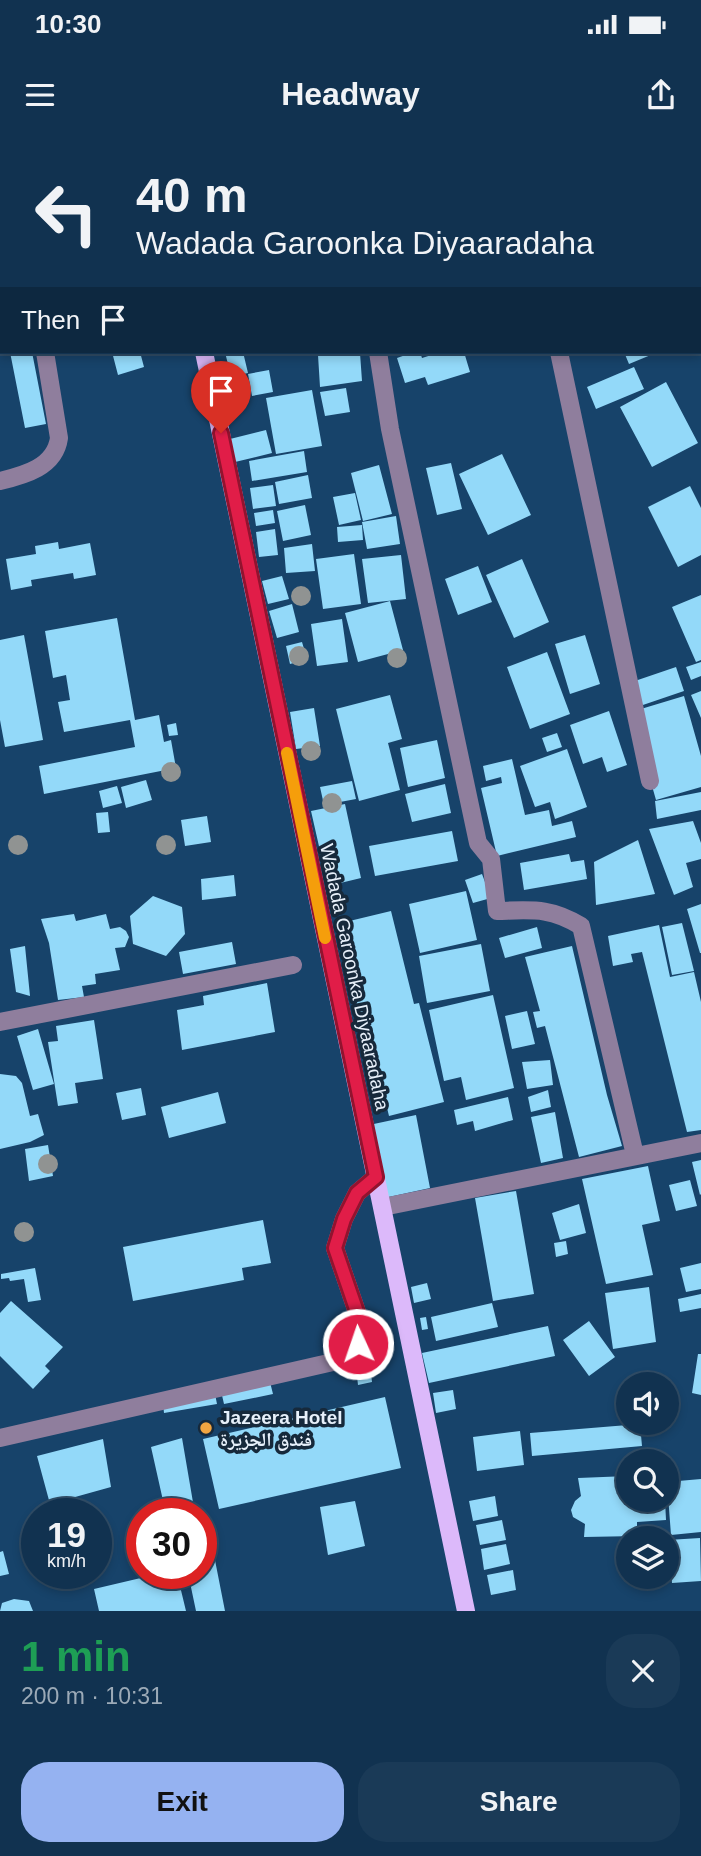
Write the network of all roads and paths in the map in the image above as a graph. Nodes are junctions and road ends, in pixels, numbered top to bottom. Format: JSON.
{"nodes":[{"id":1,"x":45,"y":354,"type":"edge"},
{"id":2,"x":204,"y":354,"type":"edge"},
{"id":3,"x":378,"y":354,"type":"edge"},
{"id":4,"x":559,"y":354,"type":"edge"},
{"id":5,"x":0,"y":481,"type":"edge"},
{"id":6,"x":650,"y":781,"type":"dead end"},
{"id":7,"x":293,"y":965,"type":"dead end"},
{"id":8,"x":0,"y":1023,"type":"edge"},
{"id":9,"x":701,"y":1143,"type":"edge"},
{"id":10,"x":635,"y":1156,"type":"junction"},
{"id":11,"x":376,"y":1177,"type":"junction"},
{"id":12,"x":383,"y":1208,"type":"junction"},
{"id":13,"x":0,"y":1438,"type":"edge"},
{"id":14,"x":466,"y":1611,"type":"edge"}],
"edges":[{"from":1,"to":5,"type":"street"},
{"from":2,"to":11,"type":"main road","name":"Wadada Garoonka Diyaaradaha"},
{"from":3,"to":10,"type":"street"},
{"from":4,"to":6,"type":"street"},
{"from":7,"to":8,"type":"street"},
{"from":9,"to":10,"type":"street"},
{"from":10,"to":12,"type":"street"},
{"from":11,"to":12,"type":"main road","name":"Wadada Garoonka Diyaaradaha"},
{"from":11,"to":13,"type":"street"},
{"from":12,"to":14,"type":"main road","name":"Wadada Garoonka Diyaaradaha"}]}
